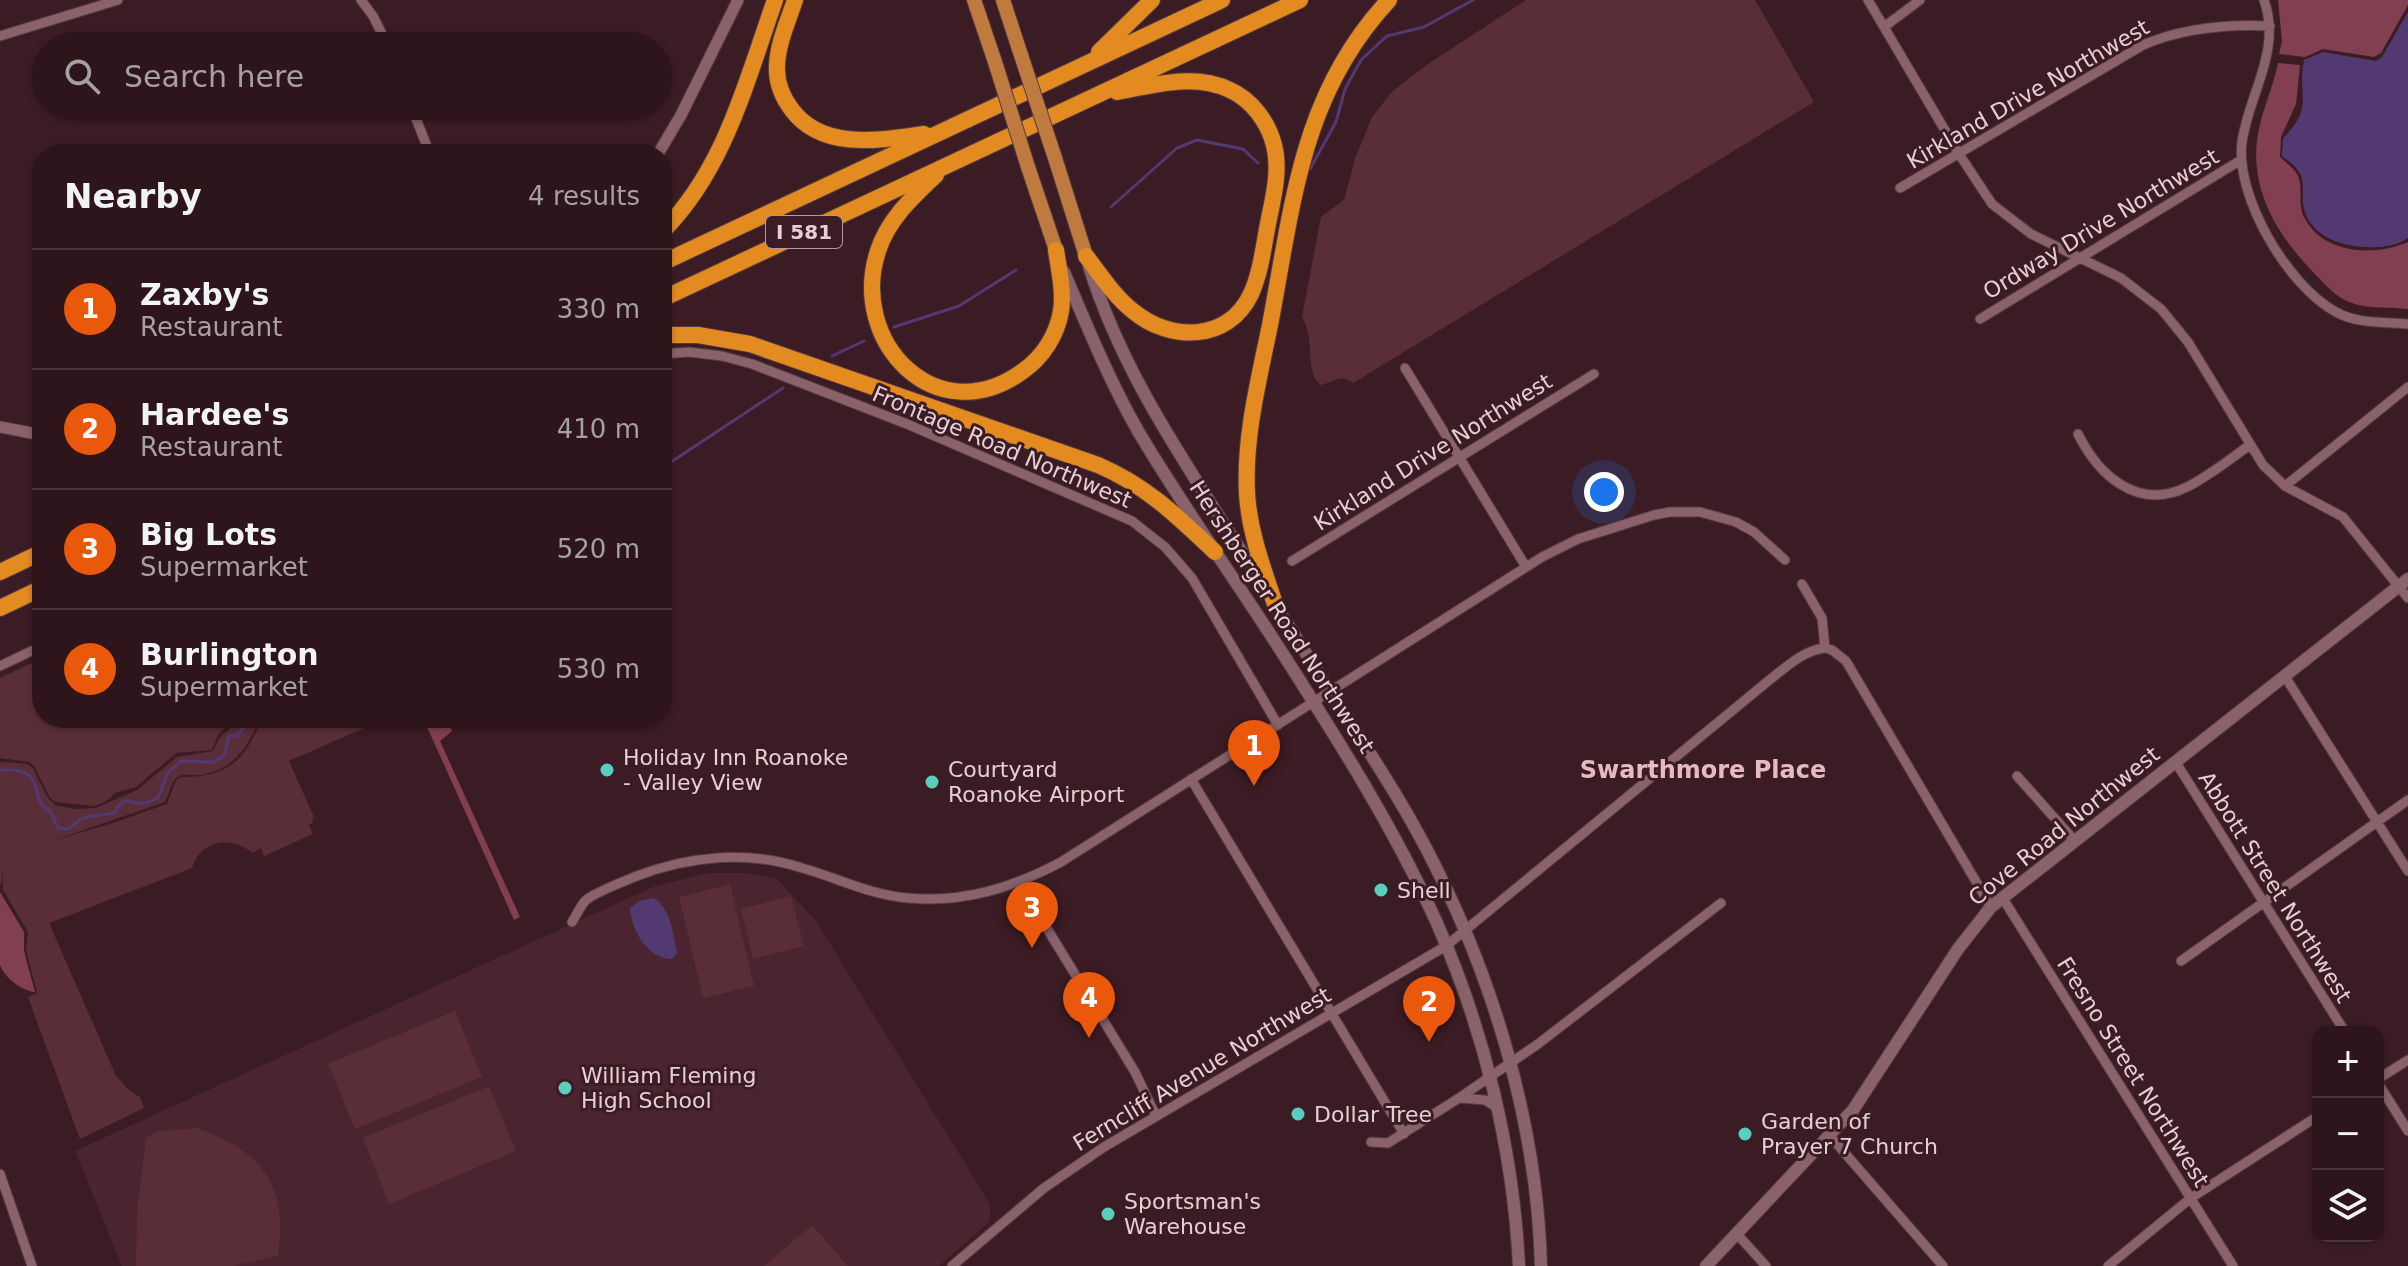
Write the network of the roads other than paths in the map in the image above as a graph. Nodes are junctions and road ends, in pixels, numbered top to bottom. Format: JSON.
{"nodes":[{"id":1,"x":118,"y":0,"type":"edge"},
{"id":2,"x":361,"y":0,"type":"edge"},
{"id":3,"x":738,"y":0,"type":"edge"},
{"id":4,"x":775,"y":0,"type":"edge"},
{"id":5,"x":795,"y":0,"type":"edge"},
{"id":6,"x":974,"y":0,"type":"edge"},
{"id":7,"x":1003,"y":0,"type":"edge"},
{"id":8,"x":1152,"y":0,"type":"edge"},
{"id":9,"x":1222,"y":0,"type":"edge"},
{"id":10,"x":1300,"y":0,"type":"edge"},
{"id":11,"x":1389,"y":0,"type":"edge"},
{"id":12,"x":1868,"y":0,"type":"edge"},
{"id":13,"x":1920,"y":0,"type":"edge"},
{"id":14,"x":2264,"y":0,"type":"edge"},
{"id":15,"x":2270,"y":26,"type":"junction"},
{"id":16,"x":1884,"y":27,"type":"junction"},
{"id":17,"x":381,"y":32,"type":"edge"},
{"id":18,"x":0,"y":36,"type":"edge"},
{"id":19,"x":1086,"y":63,"type":"junction"},
{"id":20,"x":1096,"y":96,"type":"junction"},
{"id":21,"x":417,"y":120,"type":"edge"},
{"id":22,"x":941,"y":131,"type":"junction"},
{"id":23,"x":426,"y":144,"type":"edge"},
{"id":24,"x":664,"y":144,"type":"edge"},
{"id":25,"x":1959,"y":154,"type":"junction"},
{"id":26,"x":2241,"y":160,"type":"junction"},
{"id":27,"x":946,"y":165,"type":"junction"},
{"id":28,"x":1900,"y":188,"type":"dead end"},
{"id":29,"x":672,"y":220,"type":"edge"},
{"id":30,"x":1056,"y":250,"type":"junction"},
{"id":31,"x":1086,"y":256,"type":"junction"},
{"id":32,"x":2080,"y":257,"type":"junction"},
{"id":33,"x":672,"y":258,"type":"edge"},
{"id":34,"x":672,"y":294,"type":"edge"},
{"id":35,"x":1980,"y":319,"type":"dead end"},
{"id":36,"x":2408,"y":324,"type":"edge"},
{"id":37,"x":672,"y":335,"type":"edge"},
{"id":38,"x":672,"y":353,"type":"edge"},
{"id":39,"x":1405,"y":368,"type":"dead end"},
{"id":40,"x":1594,"y":374,"type":"dead end"},
{"id":41,"x":2408,"y":387,"type":"edge"},
{"id":42,"x":0,"y":427,"type":"edge"},
{"id":43,"x":32,"y":433,"type":"edge"},
{"id":44,"x":2078,"y":434,"type":"dead end"},
{"id":45,"x":2250,"y":445,"type":"junction"},
{"id":46,"x":1460,"y":456,"type":"junction"},
{"id":47,"x":2285,"y":486,"type":"junction"},
{"id":48,"x":1215,"y":552,"type":"junction"},
{"id":49,"x":32,"y":557,"type":"edge"},
{"id":50,"x":1785,"y":560,"type":"dead end"},
{"id":51,"x":1292,"y":561,"type":"dead end"},
{"id":52,"x":1526,"y":567,"type":"junction"},
{"id":53,"x":0,"y":572,"type":"edge"},
{"id":54,"x":2403,"y":582,"type":"edge"},
{"id":55,"x":1802,"y":584,"type":"dead end"},
{"id":56,"x":32,"y":593,"type":"edge"},
{"id":57,"x":2408,"y":598,"type":"edge"},
{"id":58,"x":1275,"y":604,"type":"junction"},
{"id":59,"x":0,"y":608,"type":"edge"},
{"id":60,"x":1825,"y":648,"type":"junction"},
{"id":61,"x":32,"y":651,"type":"edge"},
{"id":62,"x":0,"y":666,"type":"edge"},
{"id":63,"x":2284,"y":675,"type":"junction"},
{"id":64,"x":1330,"y":692,"type":"junction"},
{"id":65,"x":1313,"y":703,"type":"junction"},
{"id":66,"x":1278,"y":725,"type":"junction"},
{"id":67,"x":2175,"y":761,"type":"junction"},
{"id":68,"x":2017,"y":776,"type":"dead end"},
{"id":69,"x":1191,"y":779,"type":"junction"},
{"id":70,"x":2408,"y":800,"type":"edge"},
{"id":71,"x":2377,"y":823,"type":"junction"},
{"id":72,"x":2074,"y":840,"type":"junction"},
{"id":73,"x":2408,"y":871,"type":"edge"},
{"id":74,"x":1019,"y":883,"type":"junction"},
{"id":75,"x":2002,"y":897,"type":"junction"},
{"id":76,"x":1721,"y":903,"type":"dead end"},
{"id":77,"x":2264,"y":903,"type":"junction"},
{"id":78,"x":1991,"y":907,"type":"junction"},
{"id":79,"x":572,"y":922,"type":"dead end"},
{"id":80,"x":1464,"y":932,"type":"junction"},
{"id":81,"x":1446,"y":946,"type":"junction"},
{"id":82,"x":2181,"y":961,"type":"dead end"},
{"id":83,"x":1332,"y":1012,"type":"junction"},
{"id":84,"x":2341,"y":1026,"type":"edge"},
{"id":85,"x":2408,"y":1060,"type":"edge"},
{"id":86,"x":1509,"y":1064,"type":"junction"},
{"id":87,"x":1490,"y":1077,"type":"junction"},
{"id":88,"x":2384,"y":1077,"type":"edge"},
{"id":89,"x":2384,"y":1091,"type":"edge"},
{"id":90,"x":1459,"y":1098,"type":"junction"},
{"id":91,"x":1496,"y":1107,"type":"junction"},
{"id":92,"x":1156,"y":1116,"type":"junction"},
{"id":93,"x":2312,"y":1120,"type":"edge"},
{"id":94,"x":2408,"y":1131,"type":"edge"},
{"id":95,"x":1404,"y":1134,"type":"junction"},
{"id":96,"x":1830,"y":1136,"type":"junction"},
{"id":97,"x":1371,"y":1142,"type":"dead end"},
{"id":98,"x":0,"y":1174,"type":"edge"},
{"id":99,"x":2191,"y":1198,"type":"junction"},
{"id":100,"x":1737,"y":1234,"type":"junction"},
{"id":101,"x":32,"y":1266,"type":"edge"},
{"id":102,"x":952,"y":1266,"type":"edge"},
{"id":103,"x":1519,"y":1266,"type":"edge"},
{"id":104,"x":1541,"y":1266,"type":"edge"},
{"id":105,"x":1706,"y":1266,"type":"edge"},
{"id":106,"x":1766,"y":1266,"type":"edge"},
{"id":107,"x":1943,"y":1266,"type":"edge"},
{"id":108,"x":2108,"y":1266,"type":"edge"},
{"id":109,"x":2233,"y":1266,"type":"edge"}],
"edges":[{"from":1,"to":18,"type":"street"},
{"from":2,"to":17,"type":"street"},
{"from":3,"to":24,"type":"street"},
{"from":4,"to":29,"type":"highway"},
{"from":5,"to":22,"type":"highway"},
{"from":6,"to":30,"type":"main road","name":"Hershberger Road Northwest","bridge":true},
{"from":7,"to":31,"type":"main road","name":"Hershberger Road Northwest","bridge":true},
{"from":8,"to":19,"type":"highway"},
{"from":9,"to":19,"type":"highway","number":"I 581"},
{"from":10,"to":20,"type":"highway","number":"I 581"},
{"from":11,"to":58,"type":"highway"},
{"from":12,"to":16,"type":"street"},
{"from":13,"to":16,"type":"street"},
{"from":14,"to":15,"type":"street"},
{"from":15,"to":25,"type":"street","name":"Kirkland Drive Northwest"},
{"from":15,"to":26,"type":"street"},
{"from":16,"to":25,"type":"street"},
{"from":19,"to":22,"type":"highway","number":"I 581"},
{"from":20,"to":27,"type":"highway","number":"I 581"},
{"from":20,"to":31,"type":"highway"},
{"from":21,"to":23,"type":"street"},
{"from":22,"to":33,"type":"highway","number":"I 581"},
{"from":25,"to":28,"type":"street","name":"Kirkland Drive Northwest"},
{"from":25,"to":32,"type":"street"},
{"from":26,"to":32,"type":"street","name":"Ordway Drive Northwest"},
{"from":26,"to":36,"type":"street"},
{"from":27,"to":30,"type":"highway"},
{"from":27,"to":34,"type":"highway","number":"I 581"},
{"from":30,"to":48,"type":"main road","name":"Hershberger Road Northwest"},
{"from":31,"to":58,"type":"main road","name":"Hershberger Road Northwest"},
{"from":32,"to":35,"type":"street","name":"Ordway Drive Northwest"},
{"from":32,"to":45,"type":"street"},
{"from":37,"to":48,"type":"highway"},
{"from":38,"to":66,"type":"street","name":"Frontage Road Northwest"},
{"from":39,"to":46,"type":"street"},
{"from":40,"to":46,"type":"street","name":"Kirkland Drive Northwest"},
{"from":41,"to":47,"type":"street"},
{"from":42,"to":43,"type":"street"},
{"from":44,"to":45,"type":"street"},
{"from":45,"to":47,"type":"street"},
{"from":46,"to":51,"type":"street","name":"Kirkland Drive Northwest"},
{"from":46,"to":52,"type":"street"},
{"from":47,"to":54,"type":"street"},
{"from":48,"to":65,"type":"main road","name":"Hershberger Road Northwest"},
{"from":49,"to":53,"type":"highway"},
{"from":50,"to":52,"type":"street"},
{"from":52,"to":64,"type":"street"},
{"from":54,"to":57,"type":"street"},
{"from":54,"to":63,"type":"main road","name":"Cove Road Northwest"},
{"from":55,"to":60,"type":"street"},
{"from":56,"to":59,"type":"highway"},
{"from":58,"to":64,"type":"main road","name":"Hershberger Road Northwest"},
{"from":60,"to":78,"type":"street"},
{"from":60,"to":80,"type":"street","name":"Ferncliff Avenue Northwest"},
{"from":61,"to":62,"type":"street"},
{"from":63,"to":67,"type":"main road","name":"Cove Road Northwest"},
{"from":63,"to":71,"type":"street"},
{"from":64,"to":65,"type":"street"},
{"from":64,"to":80,"type":"main road","name":"Hershberger Road Northwest"},
{"from":65,"to":66,"type":"street"},
{"from":65,"to":81,"type":"main road","name":"Hershberger Road Northwest"},
{"from":66,"to":69,"type":"street"},
{"from":67,"to":72,"type":"main road","name":"Cove Road Northwest"},
{"from":67,"to":77,"type":"street","name":"Abbott Street Northwest"},
{"from":68,"to":72,"type":"street"},
{"from":69,"to":74,"type":"street"},
{"from":69,"to":83,"type":"street"},
{"from":70,"to":71,"type":"street"},
{"from":71,"to":73,"type":"street"},
{"from":71,"to":77,"type":"street"},
{"from":72,"to":75,"type":"main road","name":"Cove Road Northwest"},
{"from":74,"to":79,"type":"street"},
{"from":74,"to":92,"type":"street"},
{"from":75,"to":78,"type":"main road","name":"Cove Road Northwest"},
{"from":75,"to":99,"type":"street","name":"Fresno Street Northwest"},
{"from":76,"to":86,"type":"street"},
{"from":77,"to":82,"type":"street"},
{"from":77,"to":84,"type":"street","name":"Abbott Street Northwest"},
{"from":78,"to":96,"type":"main road","name":"Cove Road Northwest"},
{"from":80,"to":81,"type":"street","name":"Ferncliff Avenue Northwest"},
{"from":80,"to":86,"type":"main road","name":"Hershberger Road Northwest"},
{"from":81,"to":83,"type":"street","name":"Ferncliff Avenue Northwest"},
{"from":81,"to":87,"type":"main road","name":"Hershberger Road Northwest"},
{"from":83,"to":92,"type":"street","name":"Ferncliff Avenue Northwest"},
{"from":83,"to":95,"type":"street"},
{"from":85,"to":88,"type":"street"},
{"from":86,"to":87,"type":"street"},
{"from":86,"to":104,"type":"main road","name":"Hershberger Road Northwest"},
{"from":87,"to":90,"type":"street"},
{"from":87,"to":91,"type":"main road","name":"Hershberger Road Northwest"},
{"from":89,"to":94,"type":"street"},
{"from":90,"to":91,"type":"street"},
{"from":90,"to":95,"type":"street"},
{"from":91,"to":103,"type":"main road","name":"Hershberger Road Northwest"},
{"from":92,"to":102,"type":"street","name":"Ferncliff Avenue Northwest"},
{"from":93,"to":99,"type":"street"},
{"from":95,"to":97,"type":"street"},
{"from":96,"to":100,"type":"main road","name":"Cove Road Northwest"},
{"from":96,"to":107,"type":"street"},
{"from":98,"to":101,"type":"street"},
{"from":99,"to":108,"type":"street"},
{"from":99,"to":109,"type":"street","name":"Fresno Street Northwest"},
{"from":100,"to":105,"type":"main road","name":"Cove Road Northwest"},
{"from":100,"to":106,"type":"street"}]}
